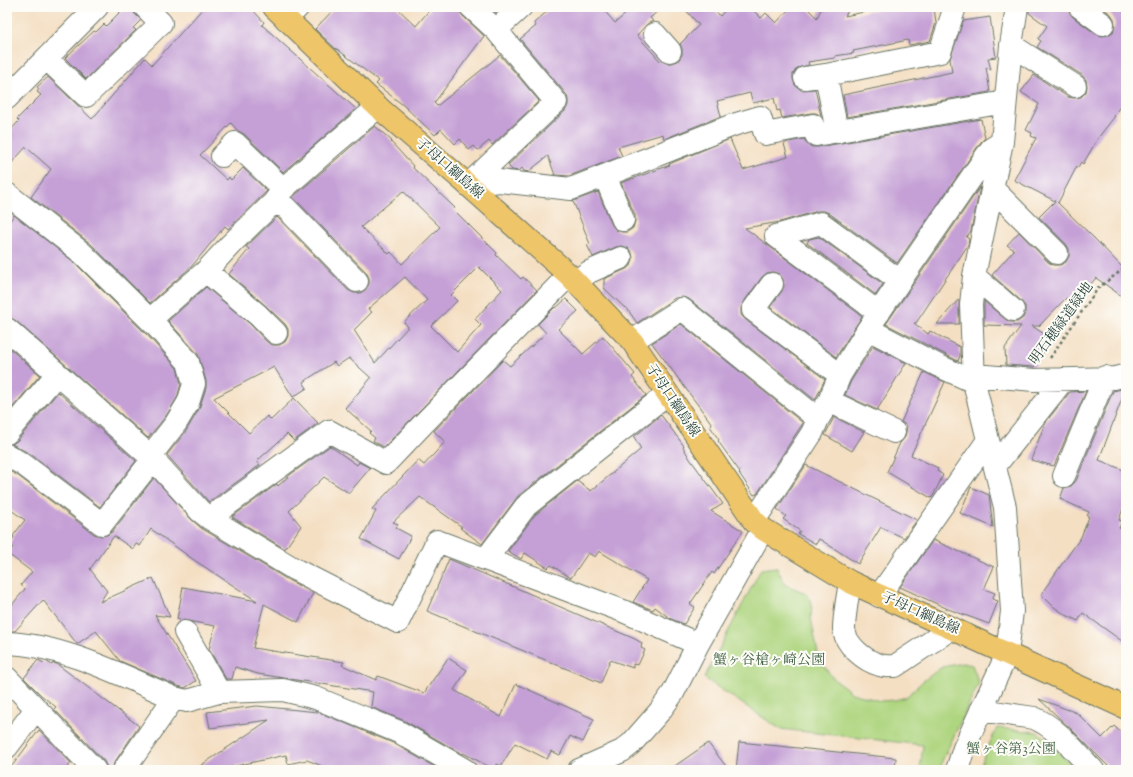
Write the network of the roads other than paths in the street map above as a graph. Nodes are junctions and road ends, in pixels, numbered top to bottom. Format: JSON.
{"nodes":[{"id":1,"x":97,"y":7,"type":"edge"},
{"id":2,"x":145,"y":7,"type":"edge"},
{"id":3,"x":472,"y":7,"type":"edge"},
{"id":4,"x":522,"y":7,"type":"edge"},
{"id":5,"x":955,"y":7,"type":"edge"},
{"id":6,"x":1080,"y":7,"type":"edge"},
{"id":7,"x":1011,"y":9,"type":"edge"},
{"id":8,"x":286,"y":11,"type":"edge"},
{"id":9,"x":1103,"y":24,"type":"dead end"},
{"id":10,"x":496,"y":30,"type":"junction"},
{"id":11,"x":655,"y":34,"type":"dead end"},
{"id":12,"x":1011,"y":45,"type":"junction"},
{"id":13,"x":670,"y":51,"type":"dead end"},
{"id":14,"x":47,"y":58,"type":"junction"},
{"id":15,"x":826,"y":75,"type":"junction"},
{"id":16,"x":805,"y":78,"type":"dead end"},
{"id":17,"x":1075,"y":86,"type":"dead end"},
{"id":18,"x":7,"y":98,"type":"edge"},
{"id":19,"x":1005,"y":102,"type":"junction"},
{"id":20,"x":378,"y":107,"type":"junction"},
{"id":21,"x":837,"y":132,"type":"junction"},
{"id":22,"x":1002,"y":142,"type":"junction"},
{"id":23,"x":222,"y":156,"type":"dead end"},
{"id":24,"x":605,"y":176,"type":"junction"},
{"id":25,"x":468,"y":185,"type":"junction"},
{"id":26,"x":993,"y":189,"type":"junction"},
{"id":27,"x":7,"y":194,"type":"edge"},
{"id":28,"x":279,"y":195,"type":"junction"},
{"id":29,"x":623,"y":220,"type":"dead end"},
{"id":30,"x":1057,"y":253,"type":"dead end"},
{"id":31,"x":621,"y":258,"type":"dead end"},
{"id":32,"x":206,"y":271,"type":"junction"},
{"id":33,"x":974,"y":276,"type":"junction"},
{"id":34,"x":572,"y":278,"type":"junction"},
{"id":35,"x":357,"y":281,"type":"dead end"},
{"id":36,"x":900,"y":281,"type":"junction"},
{"id":37,"x":772,"y":284,"type":"dead end"},
{"id":38,"x":1013,"y":310,"type":"dead end"},
{"id":39,"x":150,"y":320,"type":"junction"},
{"id":40,"x":874,"y":321,"type":"junction"},
{"id":41,"x":7,"y":329,"type":"edge"},
{"id":42,"x":276,"y":333,"type":"dead end"},
{"id":43,"x":632,"y":341,"type":"junction"},
{"id":44,"x":57,"y":374,"type":"junction"},
{"id":45,"x":840,"y":375,"type":"junction"},
{"id":46,"x":1126,"y":375,"type":"edge"},
{"id":47,"x":1105,"y":377,"type":"junction"},
{"id":48,"x":974,"y":379,"type":"junction"},
{"id":49,"x":1064,"y":379,"type":"junction"},
{"id":50,"x":667,"y":394,"type":"junction"},
{"id":51,"x":823,"y":410,"type":"junction"},
{"id":52,"x":894,"y":432,"type":"dead end"},
{"id":53,"x":7,"y":433,"type":"edge"},
{"id":54,"x":988,"y":440,"type":"junction"},
{"id":55,"x":7,"y":456,"type":"edge"},
{"id":56,"x":153,"y":459,"type":"junction"},
{"id":57,"x":995,"y":466,"type":"junction"},
{"id":58,"x":1064,"y":476,"type":"dead end"},
{"id":59,"x":208,"y":518,"type":"junction"},
{"id":60,"x":759,"y":525,"type":"junction"},
{"id":61,"x":486,"y":559,"type":"junction"},
{"id":62,"x":850,"y":582,"type":"junction"},
{"id":63,"x":879,"y":596,"type":"junction"},
{"id":64,"x":952,"y":628,"type":"junction"},
{"id":65,"x":184,"y":632,"type":"dead end"},
{"id":66,"x":7,"y":643,"type":"edge"},
{"id":67,"x":698,"y":644,"type":"junction"},
{"id":68,"x":1007,"y":654,"type":"junction"},
{"id":69,"x":7,"y":678,"type":"edge"},
{"id":70,"x":219,"y":692,"type":"junction"},
{"id":71,"x":174,"y":698,"type":"junction"},
{"id":72,"x":1126,"y":708,"type":"edge"},
{"id":73,"x":36,"y":709,"type":"junction"},
{"id":74,"x":981,"y":710,"type":"junction"},
{"id":75,"x":7,"y":747,"type":"edge"},
{"id":76,"x":94,"y":770,"type":"edge"},
{"id":77,"x":124,"y":770,"type":"edge"},
{"id":78,"x":465,"y":770,"type":"edge"},
{"id":79,"x":579,"y":770,"type":"edge"},
{"id":80,"x":957,"y":770,"type":"edge"},
{"id":81,"x":1093,"y":770,"type":"edge"}],
"edges":[{"from":1,"to":14,"type":"street"},
{"from":2,"to":14,"type":"street"},
{"from":3,"to":10,"type":"street"},
{"from":4,"to":10,"type":"street"},
{"from":5,"to":15,"type":"street"},
{"from":6,"to":9,"type":"street"},
{"from":7,"to":12,"type":"street"},
{"from":8,"to":20,"type":"main road","name":"子母口綱島線"},
{"from":10,"to":25,"type":"street"},
{"from":11,"to":13,"type":"street"},
{"from":12,"to":17,"type":"street"},
{"from":12,"to":19,"type":"street"},
{"from":14,"to":18,"type":"street"},
{"from":15,"to":16,"type":"street"},
{"from":15,"to":21,"type":"street"},
{"from":19,"to":21,"type":"street"},
{"from":19,"to":22,"type":"street"},
{"from":20,"to":25,"type":"main road","name":"子母口綱島線"},
{"from":20,"to":28,"type":"street"},
{"from":21,"to":24,"type":"street"},
{"from":22,"to":26,"type":"street"},
{"from":22,"to":36,"type":"street"},
{"from":23,"to":28,"type":"street"},
{"from":24,"to":25,"type":"street"},
{"from":24,"to":29,"type":"street"},
{"from":25,"to":34,"type":"main road","name":"子母口綱島線"},
{"from":26,"to":30,"type":"street"},
{"from":26,"to":33,"type":"street"},
{"from":27,"to":39,"type":"street"},
{"from":28,"to":32,"type":"street"},
{"from":28,"to":35,"type":"street"},
{"from":31,"to":34,"type":"street"},
{"from":32,"to":39,"type":"street"},
{"from":32,"to":42,"type":"street"},
{"from":33,"to":38,"type":"street"},
{"from":33,"to":48,"type":"street"},
{"from":34,"to":43,"type":"main road","name":"子母口綱島線"},
{"from":34,"to":59,"type":"street"},
{"from":36,"to":40,"type":"street"},
{"from":36,"to":40,"type":"street"},
{"from":37,"to":45,"type":"street"},
{"from":39,"to":56,"type":"street"},
{"from":40,"to":45,"type":"street"},
{"from":40,"to":48,"type":"street"},
{"from":41,"to":44,"type":"street"},
{"from":43,"to":50,"type":"main road","name":"子母口綱島線"},
{"from":43,"to":51,"type":"street"},
{"from":44,"to":53,"type":"street"},
{"from":44,"to":56,"type":"street"},
{"from":45,"to":51,"type":"street"},
{"from":46,"to":47,"type":"street"},
{"from":47,"to":49,"type":"street"},
{"from":47,"to":58,"type":"street"},
{"from":48,"to":49,"type":"street"},
{"from":48,"to":54,"type":"street"},
{"from":49,"to":57,"type":"street"},
{"from":50,"to":60,"type":"main road","name":"子母口綱島線"},
{"from":50,"to":61,"type":"street"},
{"from":51,"to":52,"type":"street"},
{"from":51,"to":60,"type":"street"},
{"from":54,"to":57,"type":"street"},
{"from":54,"to":63,"type":"street"},
{"from":55,"to":56,"type":"street"},
{"from":56,"to":59,"type":"street"},
{"from":57,"to":68,"type":"street"},
{"from":59,"to":61,"type":"street"},
{"from":60,"to":62,"type":"main road","name":"子母口綱島線"},
{"from":60,"to":67,"type":"street"},
{"from":61,"to":67,"type":"street"},
{"from":62,"to":63,"type":"main road","name":"子母口綱島線"},
{"from":62,"to":64,"type":"street"},
{"from":63,"to":64,"type":"main road","name":"子母口綱島線"},
{"from":64,"to":68,"type":"main road","name":"子母口綱島線"},
{"from":65,"to":70,"type":"street"},
{"from":66,"to":71,"type":"street"},
{"from":67,"to":79,"type":"street"},
{"from":68,"to":72,"type":"main road","name":"子母口綱島線"},
{"from":68,"to":74,"type":"street"},
{"from":69,"to":73,"type":"street"},
{"from":70,"to":71,"type":"street"},
{"from":70,"to":78,"type":"street"},
{"from":71,"to":77,"type":"street"},
{"from":73,"to":75,"type":"street"},
{"from":73,"to":76,"type":"street"},
{"from":74,"to":80,"type":"street"},
{"from":74,"to":81,"type":"street"}]}
